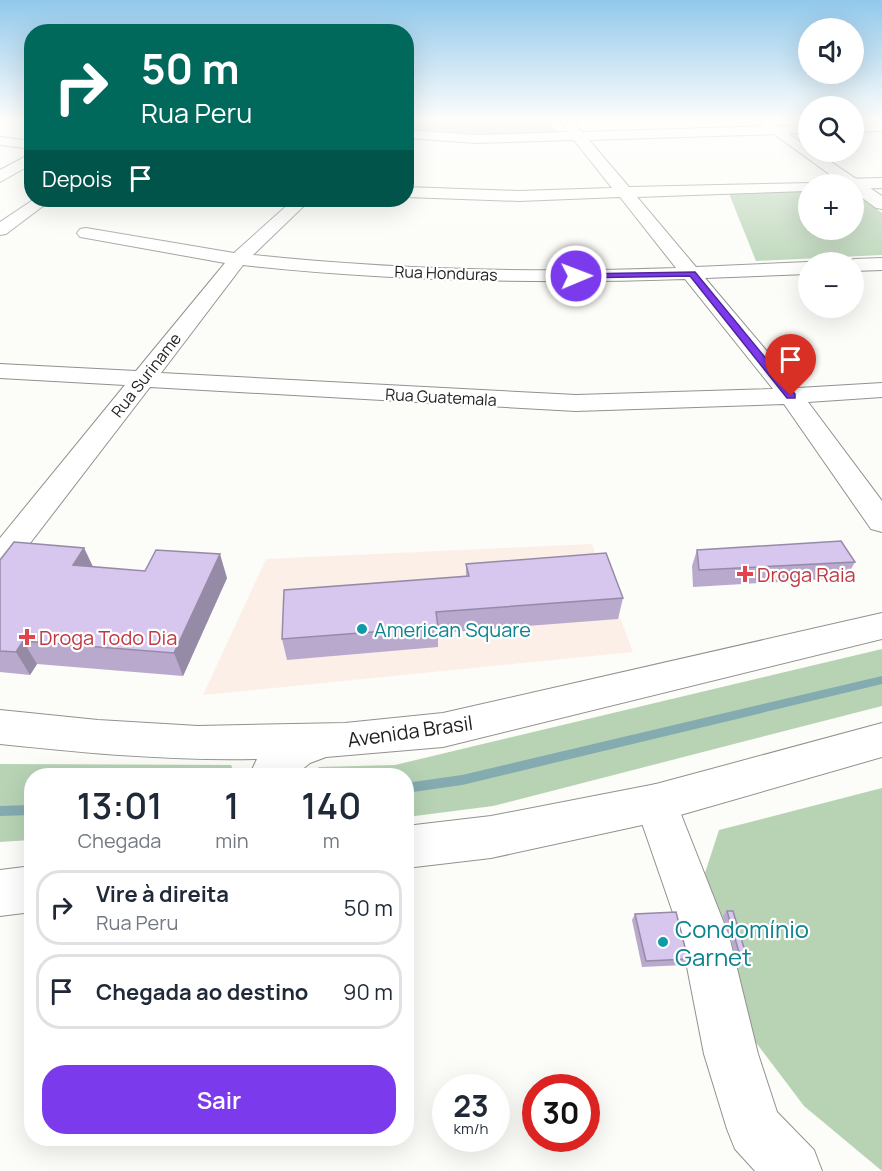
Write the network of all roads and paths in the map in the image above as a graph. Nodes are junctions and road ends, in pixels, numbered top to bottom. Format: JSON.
{"nodes":[{"id":1,"x":611,"y":176,"type":"edge"},
{"id":2,"x":882,"y":183,"type":"edge"},
{"id":3,"x":864,"y":184,"type":"edge"},
{"id":4,"x":798,"y":186,"type":"edge"},
{"id":5,"x":414,"y":192,"type":"edge"},
{"id":6,"x":864,"y":192,"type":"edge"},
{"id":7,"x":626,"y":194,"type":"junction"},
{"id":8,"x":882,"y":204,"type":"edge"},
{"id":9,"x":34,"y":207,"type":"edge"},
{"id":10,"x":294,"y":207,"type":"edge"},
{"id":11,"x":0,"y":230,"type":"edge"},
{"id":12,"x":86,"y":233,"type":"dead end"},
{"id":13,"x":238,"y":259,"type":"junction"},
{"id":14,"x":882,"y":264,"type":"edge"},
{"id":15,"x":864,"y":265,"type":"edge"},
{"id":16,"x":798,"y":268,"type":"edge"},
{"id":17,"x":693,"y":273,"type":"junction"},
{"id":18,"x":0,"y":371,"type":"edge"},
{"id":19,"x":143,"y":380,"type":"junction"},
{"id":20,"x":882,"y":390,"type":"edge"},
{"id":21,"x":791,"y":396,"type":"junction"},
{"id":22,"x":882,"y":522,"type":"edge"},
{"id":23,"x":0,"y":560,"type":"edge"},
{"id":24,"x":882,"y":626,"type":"edge"},
{"id":25,"x":0,"y":727,"type":"edge"},
{"id":26,"x":345,"y":740,"type":"junction"},
{"id":27,"x":882,"y":740,"type":"edge"},
{"id":28,"x":276,"y":768,"type":"edge"},
{"id":29,"x":656,"y":803,"type":"junction"},
{"id":30,"x":414,"y":846,"type":"edge"},
{"id":31,"x":24,"y":890,"type":"edge"},
{"id":32,"x":0,"y":892,"type":"edge"},
{"id":33,"x":793,"y":1171,"type":"edge"}],
"edges":[{"from":1,"to":7,"type":"street"},
{"from":2,"to":3,"type":"street"},
{"from":4,"to":7,"type":"street"},
{"from":5,"to":7,"type":"street"},
{"from":6,"to":8,"type":"street"},
{"from":7,"to":17,"type":"street"},
{"from":9,"to":11,"type":"street"},
{"from":10,"to":13,"type":"street","name":"Rua Suriname"},
{"from":12,"to":13,"type":"street","name":"Rua Honduras"},
{"from":13,"to":17,"type":"street","name":"Rua Honduras"},
{"from":13,"to":19,"type":"street","name":"Rua Suriname"},
{"from":14,"to":15,"type":"street"},
{"from":16,"to":17,"type":"street","name":"Rua Honduras"},
{"from":17,"to":21,"type":"street"},
{"from":18,"to":19,"type":"street","name":"Rua Guatemala"},
{"from":19,"to":21,"type":"street","name":"Rua Guatemala"},
{"from":19,"to":23,"type":"street","name":"Rua Suriname"},
{"from":20,"to":21,"type":"street","name":"Rua Guatemala"},
{"from":21,"to":22,"type":"street"},
{"from":24,"to":26,"type":"street","name":"Avenida Brasil"},
{"from":25,"to":26,"type":"street","name":"Avenida Brasil"},
{"from":26,"to":28,"type":"street"},
{"from":27,"to":29,"type":"street"},
{"from":29,"to":30,"type":"street"},
{"from":29,"to":33,"type":"street"},
{"from":31,"to":32,"type":"street"}]}
